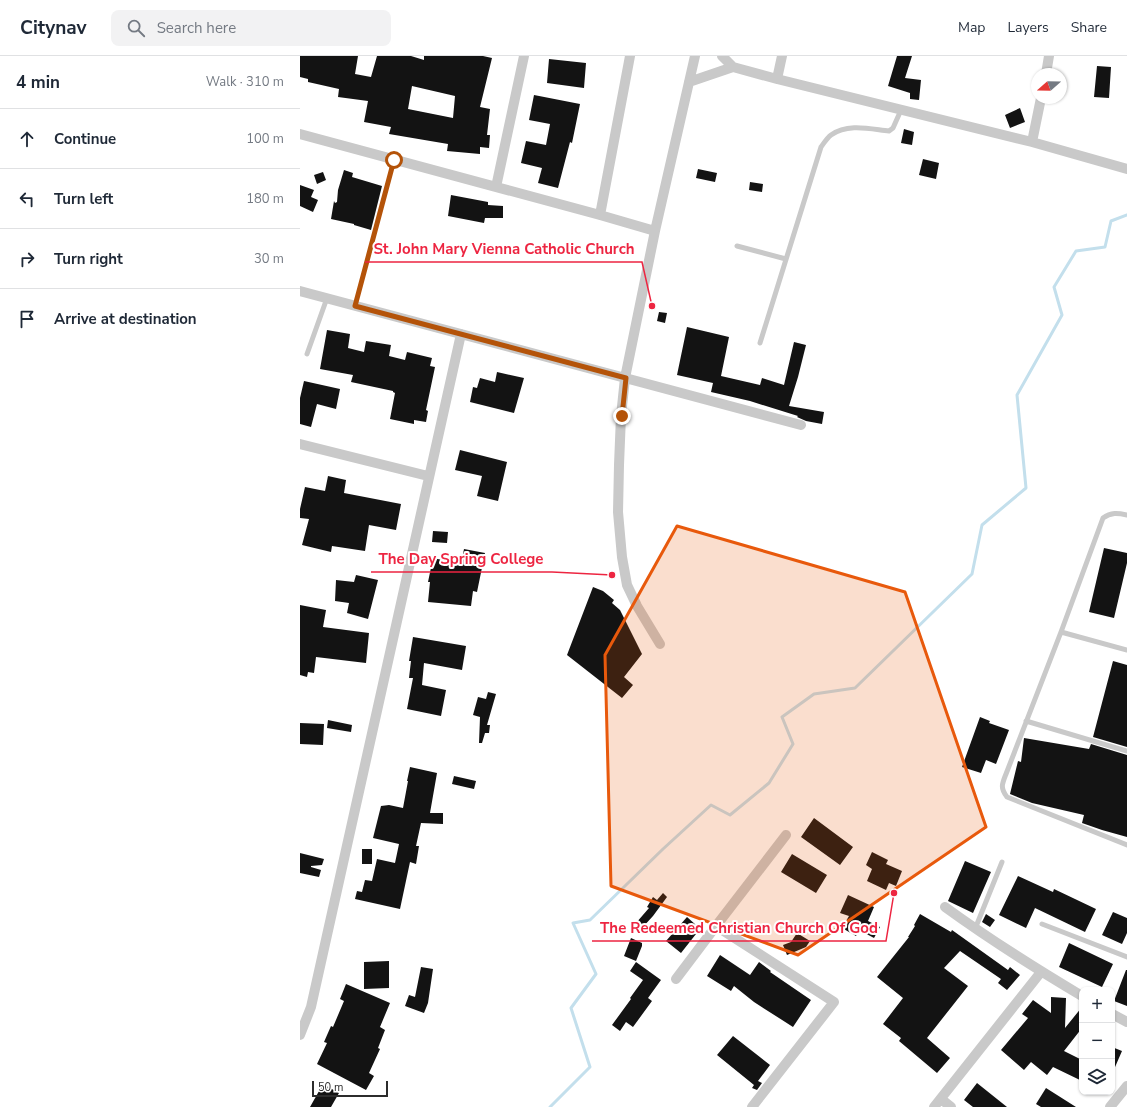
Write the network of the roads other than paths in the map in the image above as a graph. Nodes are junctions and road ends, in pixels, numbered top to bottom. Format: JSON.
{"nodes":[{"id":1,"x":524,"y":56,"type":"edge"},
{"id":2,"x":630,"y":56,"type":"edge"},
{"id":3,"x":695,"y":56,"type":"edge"},
{"id":4,"x":722,"y":56,"type":"edge"},
{"id":5,"x":782,"y":56,"type":"edge"},
{"id":6,"x":1049,"y":56,"type":"edge"},
{"id":7,"x":732,"y":67,"type":"junction"},
{"id":8,"x":1047,"y":68,"type":"edge"},
{"id":9,"x":777,"y":80,"type":"junction"},
{"id":10,"x":689,"y":82,"type":"junction"},
{"id":11,"x":1040,"y":104,"type":"edge"},
{"id":12,"x":901,"y":110,"type":"junction"},
{"id":13,"x":300,"y":134,"type":"edge"},
{"id":14,"x":1032,"y":142,"type":"junction"},
{"id":15,"x":1127,"y":169,"type":"edge"},
{"id":16,"x":496,"y":187,"type":"junction"},
{"id":17,"x":600,"y":215,"type":"junction"},
{"id":18,"x":655,"y":231,"type":"junction"},
{"id":19,"x":737,"y":246,"type":"dead end"},
{"id":20,"x":786,"y":259,"type":"junction"},
{"id":21,"x":300,"y":291,"type":"edge"},
{"id":22,"x":327,"y":298,"type":"junction"},
{"id":23,"x":461,"y":334,"type":"junction"},
{"id":24,"x":760,"y":343,"type":"dead end"},
{"id":25,"x":307,"y":354,"type":"dead end"},
{"id":26,"x":626,"y":378,"type":"junction"},
{"id":27,"x":801,"y":425,"type":"dead end"},
{"id":28,"x":300,"y":444,"type":"edge"},
{"id":29,"x":428,"y":476,"type":"junction"},
{"id":30,"x":1127,"y":515,"type":"edge"},
{"id":31,"x":1061,"y":632,"type":"junction"},
{"id":32,"x":660,"y":644,"type":"dead end"},
{"id":33,"x":1127,"y":650,"type":"edge"},
{"id":34,"x":1026,"y":721,"type":"junction"},
{"id":35,"x":1127,"y":750,"type":"edge"},
{"id":36,"x":786,"y":835,"type":"dead end"},
{"id":37,"x":1127,"y":845,"type":"edge"},
{"id":38,"x":1002,"y":862,"type":"dead end"},
{"id":39,"x":945,"y":908,"type":"dead end"},
{"id":40,"x":1042,"y":924,"type":"dead end"},
{"id":41,"x":716,"y":926,"type":"junction"},
{"id":42,"x":975,"y":929,"type":"junction"},
{"id":43,"x":1127,"y":957,"type":"edge"},
{"id":44,"x":1041,"y":972,"type":"junction"},
{"id":45,"x":676,"y":979,"type":"dead end"},
{"id":46,"x":1079,"y":994,"type":"edge"},
{"id":47,"x":1115,"y":1016,"type":"edge"},
{"id":48,"x":1127,"y":1022,"type":"edge"},
{"id":49,"x":300,"y":1035,"type":"edge"},
{"id":50,"x":1127,"y":1086,"type":"edge"},
{"id":51,"x":938,"y":1103,"type":"edge"},
{"id":52,"x":752,"y":1107,"type":"edge"},
{"id":53,"x":951,"y":1107,"type":"edge"},
{"id":54,"x":1110,"y":1107,"type":"edge"}],
"edges":[{"from":1,"to":16,"type":"street"},
{"from":2,"to":17,"type":"street"},
{"from":3,"to":10,"type":"street"},
{"from":4,"to":7,"type":"street"},
{"from":5,"to":9,"type":"street"},
{"from":6,"to":8,"type":"street"},
{"from":7,"to":9,"type":"street"},
{"from":7,"to":10,"type":"street"},
{"from":9,"to":12,"type":"street"},
{"from":10,"to":18,"type":"street"},
{"from":11,"to":14,"type":"street"},
{"from":12,"to":14,"type":"street"},
{"from":12,"to":20,"type":"lane"},
{"from":13,"to":16,"type":"street"},
{"from":14,"to":15,"type":"street"},
{"from":16,"to":17,"type":"street"},
{"from":17,"to":18,"type":"street"},
{"from":18,"to":26,"type":"street"},
{"from":19,"to":20,"type":"lane"},
{"from":20,"to":24,"type":"lane"},
{"from":21,"to":22,"type":"street"},
{"from":22,"to":23,"type":"street"},
{"from":22,"to":25,"type":"lane"},
{"from":23,"to":26,"type":"street"},
{"from":23,"to":29,"type":"street"},
{"from":26,"to":27,"type":"street"},
{"from":26,"to":32,"type":"street"},
{"from":28,"to":29,"type":"street"},
{"from":29,"to":49,"type":"street"},
{"from":30,"to":31,"type":"lane"},
{"from":31,"to":33,"type":"lane"},
{"from":31,"to":34,"type":"lane"},
{"from":34,"to":35,"type":"lane"},
{"from":34,"to":37,"type":"lane"},
{"from":36,"to":41,"type":"street"},
{"from":38,"to":42,"type":"lane"},
{"from":39,"to":42,"type":"street"},
{"from":40,"to":43,"type":"lane"},
{"from":41,"to":45,"type":"street"},
{"from":41,"to":52,"type":"street"},
{"from":42,"to":44,"type":"street"},
{"from":44,"to":46,"type":"street"},
{"from":44,"to":51,"type":"street"},
{"from":47,"to":48,"type":"street"},
{"from":50,"to":54,"type":"street"},
{"from":51,"to":53,"type":"street"}]}
